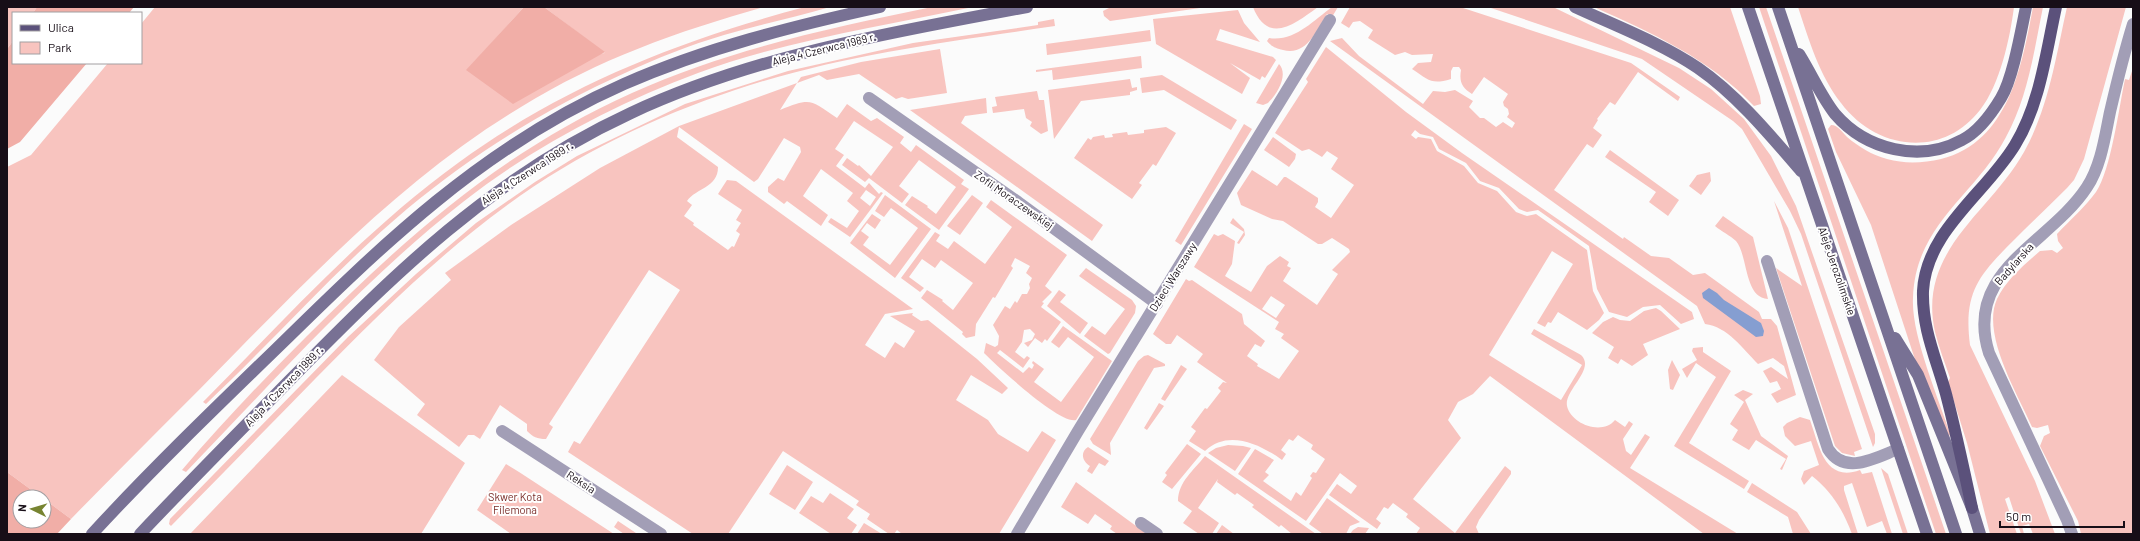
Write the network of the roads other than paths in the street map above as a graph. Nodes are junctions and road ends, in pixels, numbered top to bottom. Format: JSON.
{"nodes":[{"id":1,"x":880,"y":7,"type":"edge"},
{"id":2,"x":1027,"y":7,"type":"edge"},
{"id":3,"x":1575,"y":7,"type":"edge"},
{"id":4,"x":1748,"y":7,"type":"edge"},
{"id":5,"x":1778,"y":7,"type":"edge"},
{"id":6,"x":2026,"y":7,"type":"edge"},
{"id":7,"x":2056,"y":7,"type":"edge"},
{"id":8,"x":1330,"y":20,"type":"dead end"},
{"id":9,"x":2133,"y":24,"type":"edge"},
{"id":10,"x":1787,"y":34,"type":"junction"},
{"id":11,"x":868,"y":98,"type":"dead end"},
{"id":12,"x":1806,"y":177,"type":"junction"},
{"id":13,"x":1766,"y":261,"type":"dead end"},
{"id":14,"x":1157,"y":304,"type":"junction"},
{"id":15,"x":1883,"y":318,"type":"junction"},
{"id":16,"x":502,"y":431,"type":"dead end"},
{"id":17,"x":1898,"y":450,"type":"junction"},
{"id":18,"x":1972,"y":508,"type":"junction"},
{"id":19,"x":1141,"y":523,"type":"dead end"},
{"id":20,"x":92,"y":534,"type":"edge"},
{"id":21,"x":140,"y":534,"type":"edge"},
{"id":22,"x":661,"y":534,"type":"edge"},
{"id":23,"x":1018,"y":534,"type":"edge"},
{"id":24,"x":1157,"y":534,"type":"edge"},
{"id":25,"x":1927,"y":534,"type":"edge"},
{"id":26,"x":1956,"y":534,"type":"edge"},
{"id":27,"x":1980,"y":534,"type":"edge"},
{"id":28,"x":2072,"y":534,"type":"edge"}],
"edges":[{"from":1,"to":20,"type":"main road"},
{"from":2,"to":21,"type":"main road","name":"Aleja 4 Czerwca 1989 r."},
{"from":3,"to":12,"type":"main road"},
{"from":4,"to":12,"type":"main road","name":"Aleje Jerozolimskie"},
{"from":5,"to":10,"type":"main road"},
{"from":6,"to":10,"type":"main road"},
{"from":7,"to":18,"type":"main road"},
{"from":8,"to":14,"type":"street","name":"Dzieci Warszawy"},
{"from":9,"to":28,"type":"street","name":"Badylarska"},
{"from":10,"to":15,"type":"main road"},
{"from":11,"to":14,"type":"street","name":"Zofii Moraczewskiej"},
{"from":12,"to":17,"type":"main road","name":"Aleje Jerozolimskie"},
{"from":13,"to":17,"type":"street"},
{"from":14,"to":23,"type":"street","name":"Dzieci Warszawy"},
{"from":15,"to":18,"type":"main road"},
{"from":15,"to":26,"type":"main road"},
{"from":16,"to":22,"type":"street","name":"Reksia"},
{"from":17,"to":25,"type":"main road","name":"Aleje Jerozolimskie"},
{"from":18,"to":27,"type":"main road"},
{"from":19,"to":24,"type":"street"}]}
